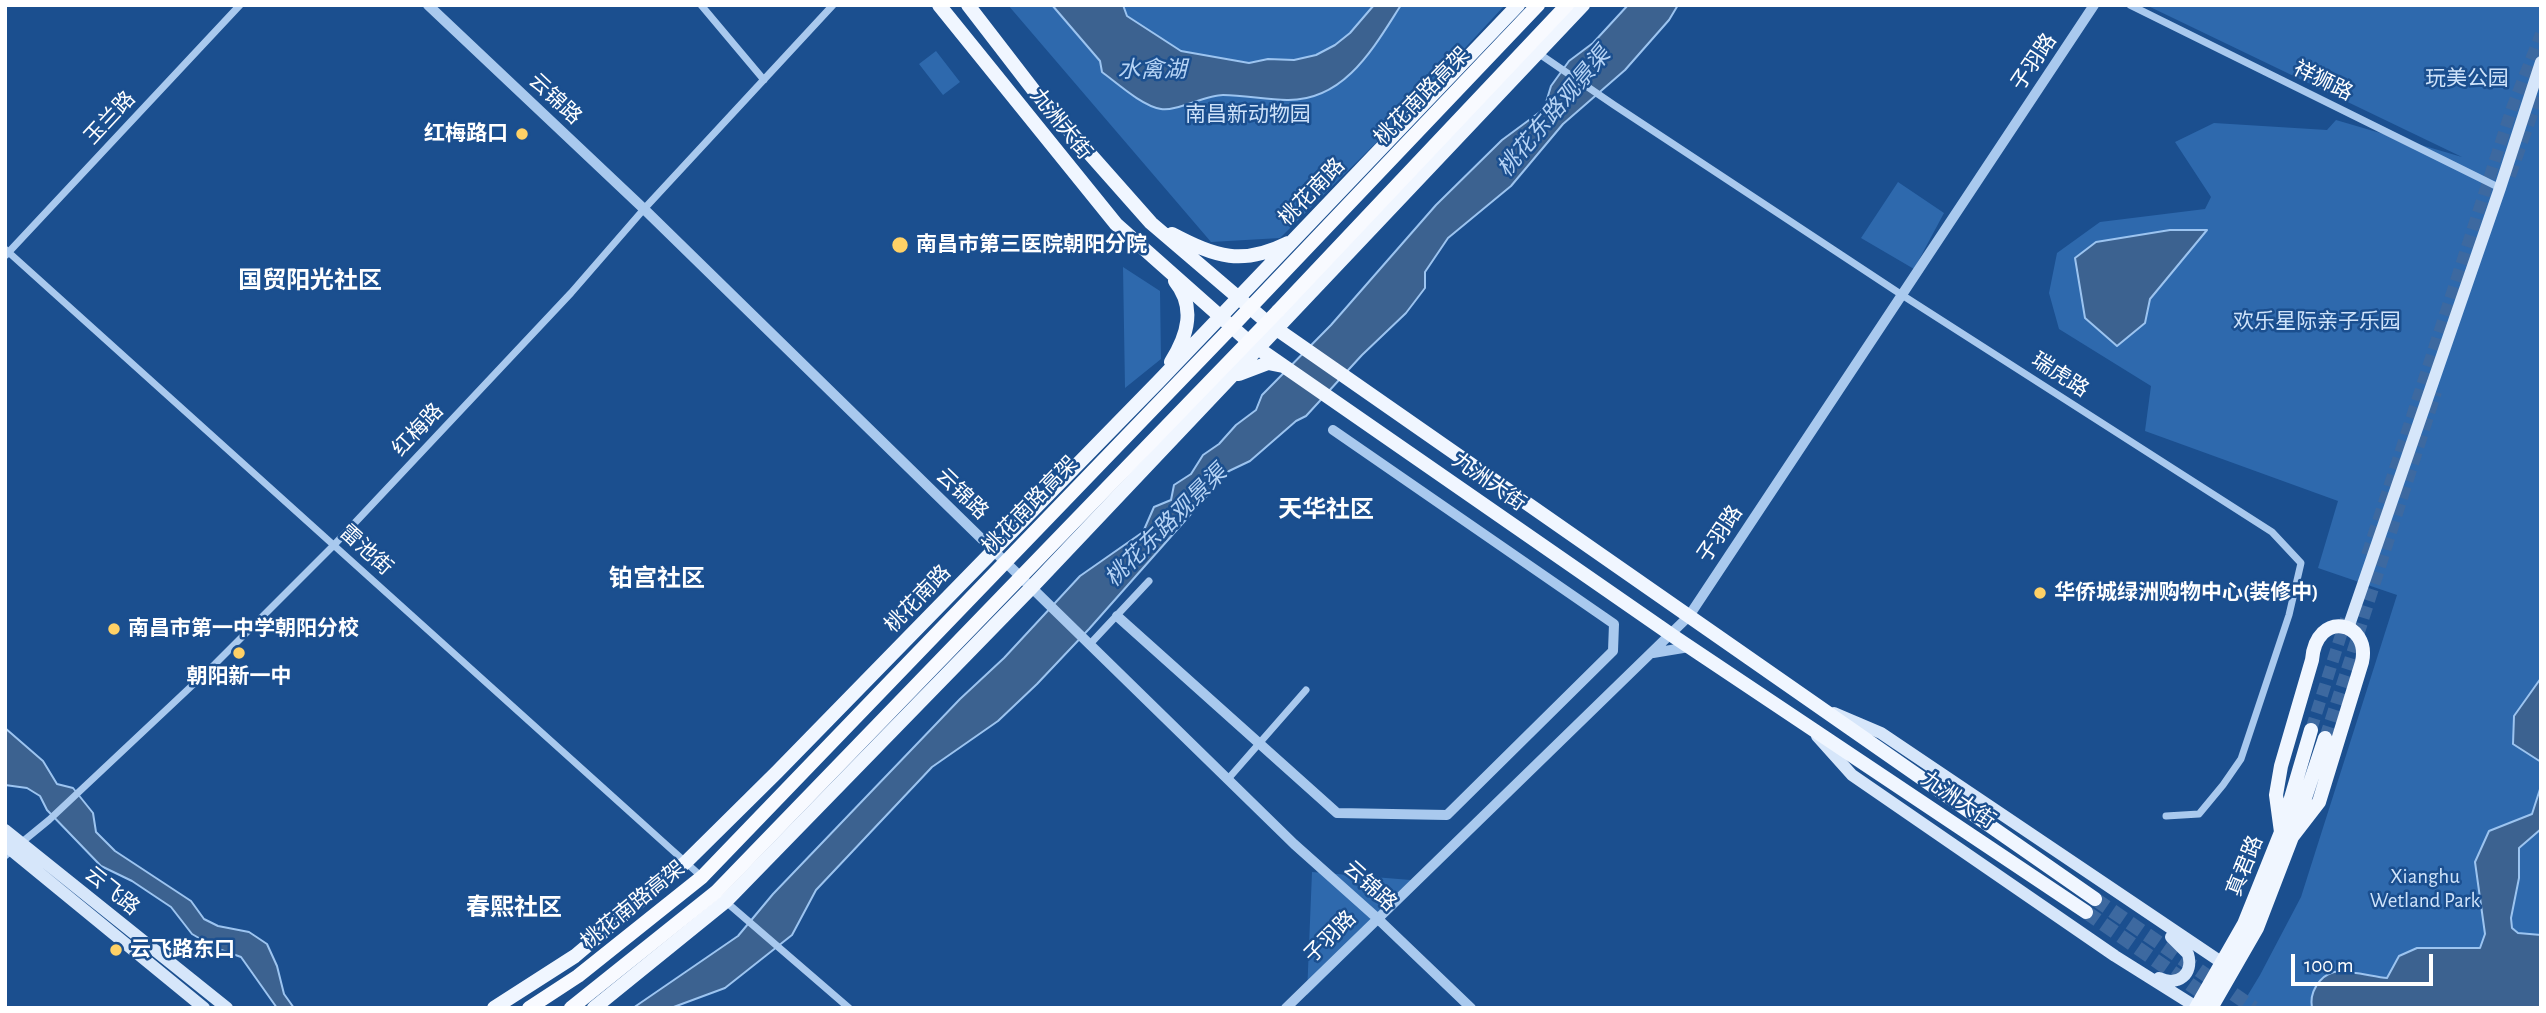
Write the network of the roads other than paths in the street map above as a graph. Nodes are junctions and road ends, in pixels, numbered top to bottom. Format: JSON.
{"nodes":[{"id":1,"x":240,"y":5,"type":"edge"},
{"id":2,"x":428,"y":5,"type":"edge"},
{"id":3,"x":701,"y":5,"type":"edge"},
{"id":4,"x":833,"y":5,"type":"edge"},
{"id":5,"x":939,"y":5,"type":"edge"},
{"id":6,"x":968,"y":5,"type":"edge"},
{"id":7,"x":1518,"y":5,"type":"edge"},
{"id":8,"x":1538,"y":5,"type":"edge"},
{"id":9,"x":1567,"y":5,"type":"edge"},
{"id":10,"x":1583,"y":5,"type":"edge"},
{"id":11,"x":2095,"y":5,"type":"edge"},
{"id":12,"x":2130,"y":5,"type":"edge"},
{"id":13,"x":1538,"y":53,"type":"junction"},
{"id":14,"x":2541,"y":62,"type":"edge"},
{"id":15,"x":764,"y":80,"type":"junction"},
{"id":16,"x":2500,"y":188,"type":"junction"},
{"id":17,"x":644,"y":209,"type":"junction"},
{"id":18,"x":1152,"y":223,"type":"junction"},
{"id":19,"x":1116,"y":224,"type":"junction"},
{"id":20,"x":1296,"y":239,"type":"junction"},
{"id":21,"x":6,"y":252,"type":"edge"},
{"id":22,"x":1902,"y":295,"type":"junction"},
{"id":23,"x":1238,"y":299,"type":"junction"},
{"id":24,"x":1221,"y":317,"type":"junction"},
{"id":25,"x":1278,"y":330,"type":"junction"},
{"id":26,"x":1259,"y":349,"type":"junction"},
{"id":27,"x":1284,"y":366,"type":"junction"},
{"id":28,"x":1231,"y":378,"type":"junction"},
{"id":29,"x":1159,"y":381,"type":"junction"},
{"id":30,"x":1333,"y":430,"type":"dead end"},
{"id":31,"x":334,"y":545,"type":"junction"},
{"id":32,"x":993,"y":552,"type":"junction"},
{"id":33,"x":1149,"y":581,"type":"dead end"},
{"id":34,"x":1036,"y":592,"type":"junction"},
{"id":35,"x":1117,"y":616,"type":"junction"},
{"id":36,"x":1689,"y":616,"type":"junction"},
{"id":37,"x":2348,"y":628,"type":"junction"},
{"id":38,"x":1670,"y":634,"type":"junction"},
{"id":39,"x":1088,"y":642,"type":"junction"},
{"id":40,"x":1689,"y":647,"type":"junction"},
{"id":41,"x":1651,"y":653,"type":"junction"},
{"id":42,"x":1306,"y":690,"type":"dead end"},
{"id":43,"x":1817,"y":706,"type":"junction"},
{"id":44,"x":1805,"y":723,"type":"junction"},
{"id":45,"x":2311,"y":730,"type":"tunnel mouth"},
{"id":46,"x":2325,"y":738,"type":"tunnel mouth"},
{"id":47,"x":1259,"y":743,"type":"junction"},
{"id":48,"x":1228,"y":779,"type":"junction"},
{"id":49,"x":2166,"y":817,"type":"dead end"},
{"id":50,"x":5,"y":830,"type":"edge"},
{"id":51,"x":2286,"y":834,"type":"junction"},
{"id":52,"x":12,"y":849,"type":"edge"},
{"id":53,"x":686,"y":862,"type":"junction"},
{"id":54,"x":702,"y":877,"type":"junction"},
{"id":55,"x":721,"y":897,"type":"junction"},
{"id":56,"x":2095,"y":899,"type":"tunnel mouth"},
{"id":57,"x":2086,"y":912,"type":"tunnel mouth"},
{"id":58,"x":2146,"y":913,"type":"junction"},
{"id":59,"x":1377,"y":918,"type":"junction"},
{"id":60,"x":2115,"y":956,"type":"junction"},
{"id":61,"x":2228,"y":966,"type":"junction"},
{"id":62,"x":204,"y":1008,"type":"edge"},
{"id":63,"x":227,"y":1008,"type":"edge"},
{"id":64,"x":494,"y":1008,"type":"edge"},
{"id":65,"x":529,"y":1008,"type":"edge"},
{"id":66,"x":570,"y":1008,"type":"edge"},
{"id":67,"x":594,"y":1008,"type":"edge"},
{"id":68,"x":849,"y":1008,"type":"edge"},
{"id":69,"x":1286,"y":1008,"type":"edge"},
{"id":70,"x":1471,"y":1008,"type":"edge"},
{"id":71,"x":2201,"y":1008,"type":"edge"}],
"edges":[{"from":1,"to":21,"type":"street","name":"玉兰路"},
{"from":2,"to":17,"type":"street","name":"云锦路"},
{"from":3,"to":15,"type":"street"},
{"from":4,"to":15,"type":"street","name":"红梅路"},
{"from":5,"to":19,"type":"main road","name":"九洲大街"},
{"from":6,"to":18,"type":"main road","name":"九洲大街"},
{"from":7,"to":20,"type":"main road","name":"桃花南路"},
{"from":8,"to":54,"type":"highway","name":"桃花南路高架","bridge":true},
{"from":9,"to":55,"type":"highway","name":"桃花南路高架","bridge":true},
{"from":10,"to":13,"type":"main road"},
{"from":11,"to":22,"type":"street","name":"子羽路"},
{"from":12,"to":16,"type":"street","name":"祥狮路"},
{"from":13,"to":22,"type":"street","name":"瑞虎路"},
{"from":13,"to":25,"type":"main road"},
{"from":14,"to":16,"type":"main road"},
{"from":15,"to":17,"type":"street","name":"红梅路"},
{"from":16,"to":37,"type":"main road"},
{"from":17,"to":31,"type":"street","name":"红梅路"},
{"from":17,"to":32,"type":"street","name":"云锦路"},
{"from":18,"to":20,"type":"main road"},
{"from":18,"to":23,"type":"main road","name":"九洲大街"},
{"from":19,"to":24,"type":"main road","name":"九洲大街"},
{"from":19,"to":29,"type":"main road"},
{"from":20,"to":23,"type":"main road","name":"桃花南路"},
{"from":21,"to":31,"type":"street","name":"雷池街"},
{"from":22,"to":36,"type":"street","name":"子羽路"},
{"from":22,"to":49,"type":"street","name":"瑞虎路"},
{"from":23,"to":24,"type":"main road","name":"桃花南路"},
{"from":23,"to":25,"type":"main road","name":"九洲大街"},
{"from":24,"to":26,"type":"main road","name":"九洲大街"},
{"from":24,"to":29,"type":"main road","name":"桃花南路"},
{"from":25,"to":26,"type":"main road"},
{"from":25,"to":36,"type":"main road","name":"九洲大街"},
{"from":26,"to":27,"type":"main road","name":"九洲大街"},
{"from":26,"to":28,"type":"main road"},
{"from":27,"to":28,"type":"main road"},
{"from":27,"to":38,"type":"main road","name":"九洲大街"},
{"from":28,"to":34,"type":"main road"},
{"from":29,"to":32,"type":"main road","name":"桃花南路"},
{"from":30,"to":47,"type":"street"},
{"from":31,"to":52,"type":"street","name":"红梅路"},
{"from":31,"to":53,"type":"street","name":"雷池街"},
{"from":32,"to":34,"type":"street","name":"云锦路"},
{"from":32,"to":53,"type":"main road","name":"桃花南路"},
{"from":33,"to":35,"type":"street"},
{"from":34,"to":39,"type":"street","name":"云锦路"},
{"from":34,"to":55,"type":"main road"},
{"from":35,"to":39,"type":"street"},
{"from":35,"to":47,"type":"street"},
{"from":36,"to":38,"type":"street","name":"子羽路"},
{"from":36,"to":43,"type":"main road","name":"九洲大街"},
{"from":37,"to":51,"type":"main road"},
{"from":37,"to":51,"type":"main road"},
{"from":38,"to":40,"type":"main road","name":"九洲大街"},
{"from":38,"to":41,"type":"street","name":"子羽路"},
{"from":39,"to":48,"type":"street","name":"云锦路"},
{"from":40,"to":41,"type":"street"},
{"from":40,"to":44,"type":"main road","name":"九洲大街"},
{"from":41,"to":59,"type":"street","name":"子羽路"},
{"from":42,"to":47,"type":"street"},
{"from":43,"to":56,"type":"main road","name":"九洲大街"},
{"from":43,"to":58,"type":"main road"},
{"from":44,"to":57,"type":"main road","name":"九洲大街"},
{"from":44,"to":60,"type":"main road"},
{"from":45,"to":51,"type":"main road","name":"真君路"},
{"from":46,"to":51,"type":"main road","name":"真君路"},
{"from":47,"to":48,"type":"street"},
{"from":48,"to":59,"type":"street","name":"云锦路"},
{"from":50,"to":52,"type":"main road","name":"云飞路"},
{"from":51,"to":61,"type":"main road","name":"真君路"},
{"from":52,"to":62,"type":"main road","name":"云飞路"},
{"from":52,"to":63,"type":"main road","name":"云飞路"},
{"from":53,"to":54,"type":"street","name":"雷池街"},
{"from":53,"to":64,"type":"main road","name":"桃花南路"},
{"from":54,"to":65,"type":"highway","name":"桃花南路高架","bridge":true},
{"from":55,"to":66,"type":"highway","name":"桃花南路高架","bridge":true},
{"from":55,"to":67,"type":"main road"},
{"from":55,"to":68,"type":"street"},
{"from":58,"to":60,"type":"main road"},
{"from":58,"to":61,"type":"main road"},
{"from":59,"to":69,"type":"street","name":"子羽路"},
{"from":59,"to":70,"type":"street","name":"云锦路"},
{"from":60,"to":71,"type":"main road"},
{"from":61,"to":71,"type":"main road","name":"真君路"}]}
